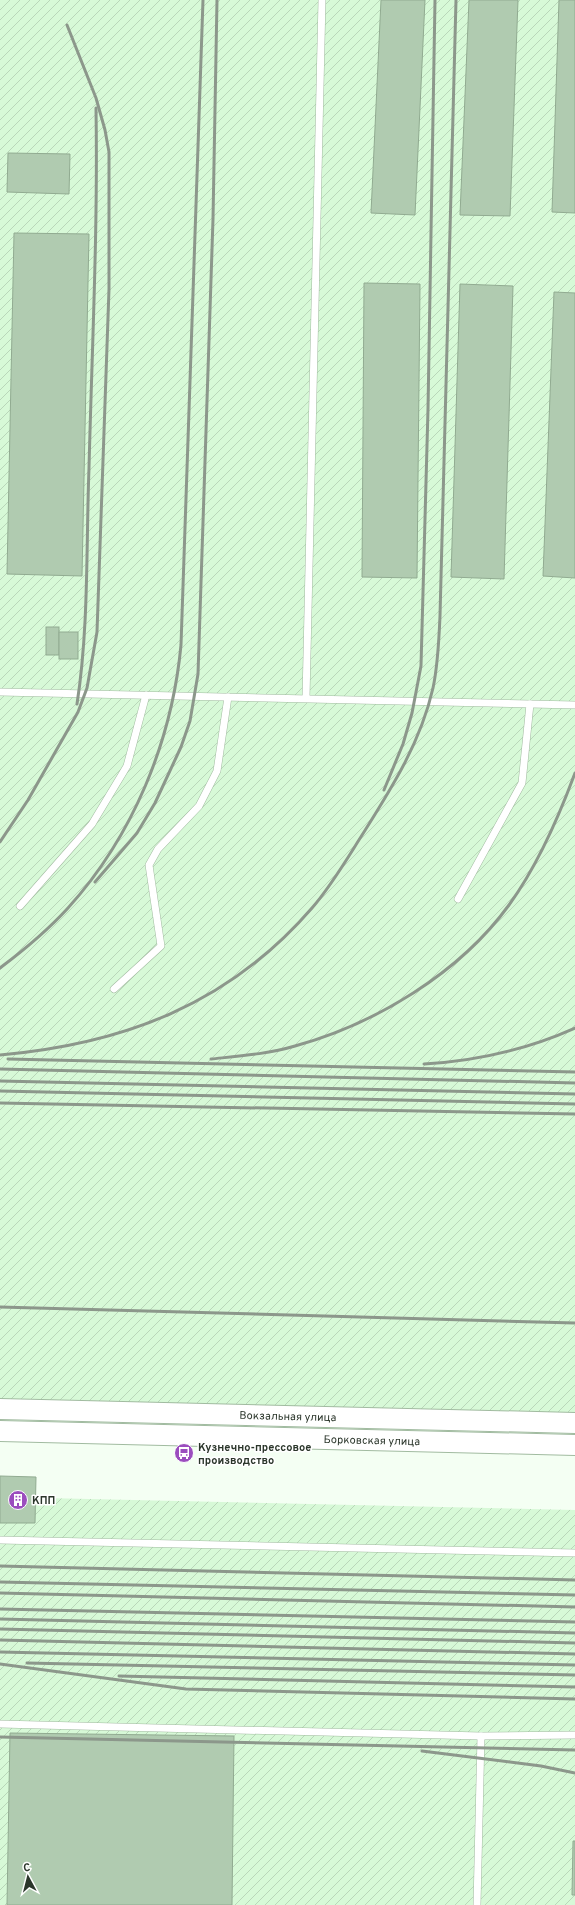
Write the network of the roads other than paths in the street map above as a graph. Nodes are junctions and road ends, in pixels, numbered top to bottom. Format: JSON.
{"nodes":[{"id":1,"x":322,"y":0,"type":"edge"},
{"id":2,"x":0,"y":692,"type":"edge"},
{"id":3,"x":146,"y":695,"type":"junction"},
{"id":4,"x":228,"y":697,"type":"junction"},
{"id":5,"x":306,"y":698,"type":"junction"},
{"id":6,"x":530,"y":704,"type":"junction"},
{"id":7,"x":575,"y":705,"type":"edge"},
{"id":8,"x":458,"y":900,"type":"dead end"},
{"id":9,"x":20,"y":906,"type":"dead end"},
{"id":10,"x":114,"y":988,"type":"dead end"},
{"id":11,"x":0,"y":1409,"type":"edge"},
{"id":12,"x":575,"y":1423,"type":"edge"},
{"id":13,"x":0,"y":1431,"type":"edge"},
{"id":14,"x":575,"y":1445,"type":"edge"},
{"id":15,"x":0,"y":1540,"type":"edge"},
{"id":16,"x":575,"y":1553,"type":"edge"},
{"id":17,"x":0,"y":1724,"type":"edge"},
{"id":18,"x":575,"y":1735,"type":"edge"},
{"id":19,"x":481,"y":1736,"type":"junction"},
{"id":20,"x":477,"y":1905,"type":"edge"}],
"edges":[{"from":1,"to":5,"type":"lane"},
{"from":2,"to":3,"type":"lane"},
{"from":3,"to":4,"type":"lane"},
{"from":3,"to":9,"type":"lane"},
{"from":4,"to":5,"type":"lane"},
{"from":4,"to":10,"type":"lane"},
{"from":5,"to":6,"type":"lane"},
{"from":6,"to":7,"type":"lane"},
{"from":6,"to":8,"type":"lane"},
{"from":11,"to":12,"type":"main road","name":"Вокзальная улица"},
{"from":13,"to":14,"type":"main road","name":"Борковская улица"},
{"from":15,"to":16,"type":"lane"},
{"from":17,"to":19,"type":"lane"},
{"from":18,"to":19,"type":"lane"},
{"from":19,"to":20,"type":"lane"}]}
